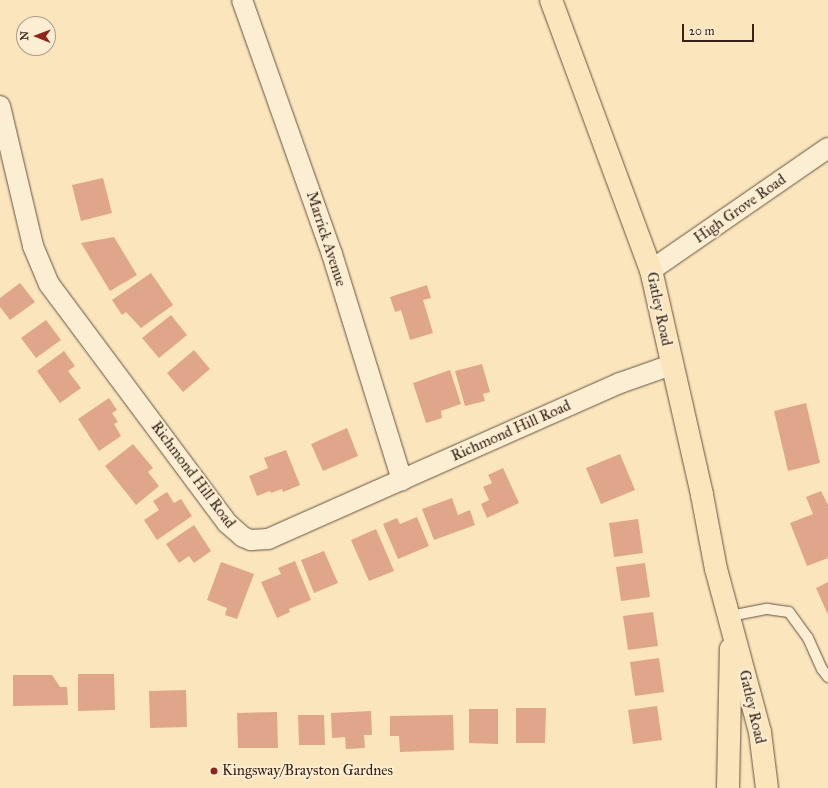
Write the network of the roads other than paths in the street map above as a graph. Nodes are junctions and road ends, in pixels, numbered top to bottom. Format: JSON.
{"nodes":[{"id":1,"x":242,"y":0,"type":"edge"},
{"id":2,"x":551,"y":0,"type":"edge"},
{"id":3,"x":0,"y":106,"type":"edge"},
{"id":4,"x":828,"y":148,"type":"edge"},
{"id":5,"x":651,"y":270,"type":"junction"},
{"id":6,"x":671,"y":365,"type":"junction"},
{"id":7,"x":402,"y":480,"type":"junction"},
{"id":8,"x":731,"y":622,"type":"junction"},
{"id":9,"x":828,"y":677,"type":"edge"},
{"id":10,"x":728,"y":788,"type":"edge"},
{"id":11,"x":767,"y":788,"type":"edge"}],
"edges":[{"from":1,"to":7,"type":"street","name":"Marrick Avenue"},
{"from":2,"to":5,"type":"main road","name":"Gatley Road"},
{"from":3,"to":7,"type":"street","name":"Richmond Hill Road"},
{"from":4,"to":5,"type":"street","name":"High Grove Road"},
{"from":5,"to":6,"type":"main road","name":"Gatley Road"},
{"from":6,"to":7,"type":"street","name":"Richmond Hill Road"},
{"from":6,"to":8,"type":"main road","name":"Gatley Road"},
{"from":8,"to":9,"type":"lane"},
{"from":8,"to":10,"type":"main road","name":"Gatley Road"},
{"from":8,"to":11,"type":"main road","name":"Gatley Road"}]}
